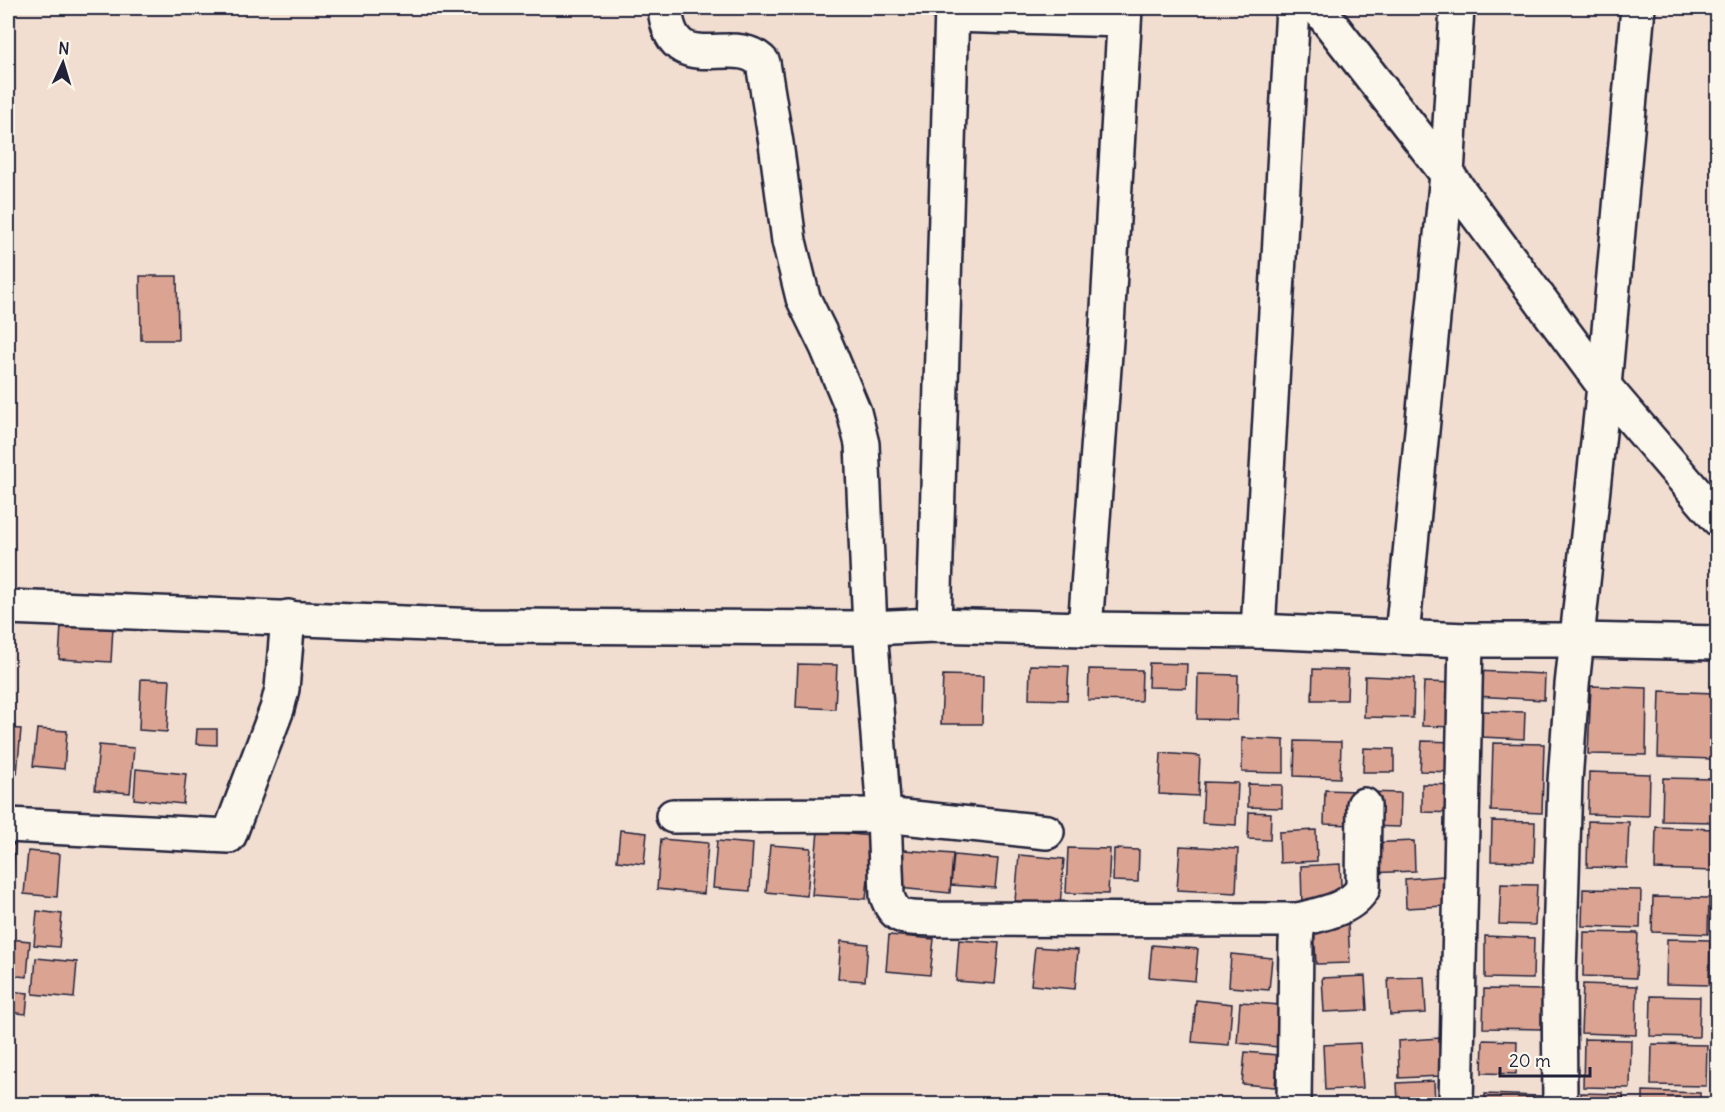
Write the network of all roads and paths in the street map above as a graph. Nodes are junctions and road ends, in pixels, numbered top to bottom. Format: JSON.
{"nodes":[{"id":1,"x":665,"y":8,"type":"edge"},
{"id":2,"x":1293,"y":8,"type":"edge"},
{"id":3,"x":1318,"y":8,"type":"edge"},
{"id":4,"x":1457,"y":8,"type":"edge"},
{"id":5,"x":1638,"y":8,"type":"edge"},
{"id":6,"x":952,"y":11,"type":"edge"},
{"id":7,"x":1124,"y":14,"type":"edge"},
{"id":8,"x":1447,"y":174,"type":"junction"},
{"id":9,"x":1604,"y":386,"type":"junction"},
{"id":10,"x":1718,"y":519,"type":"edge"},
{"id":11,"x":8,"y":607,"type":"edge"},
{"id":12,"x":288,"y":617,"type":"junction"},
{"id":13,"x":934,"y":625,"type":"junction"},
{"id":14,"x":870,"y":628,"type":"junction"},
{"id":15,"x":1085,"y":629,"type":"junction"},
{"id":16,"x":1258,"y":631,"type":"junction"},
{"id":17,"x":1402,"y":636,"type":"junction"},
{"id":18,"x":1466,"y":640,"type":"junction"},
{"id":19,"x":1578,"y":640,"type":"junction"},
{"id":20,"x":1718,"y":643,"type":"edge"},
{"id":21,"x":1364,"y":805,"type":"dead end"},
{"id":22,"x":884,"y":815,"type":"junction"},
{"id":23,"x":673,"y":816,"type":"dead end"},
{"id":24,"x":8,"y":825,"type":"edge"},
{"id":25,"x":1047,"y":832,"type":"dead end"},
{"id":26,"x":1298,"y":920,"type":"junction"},
{"id":27,"x":1294,"y":1104,"type":"edge"},
{"id":28,"x":1456,"y":1104,"type":"edge"},
{"id":29,"x":1560,"y":1104,"type":"edge"}],
"edges":[{"from":1,"to":14,"type":"street"},
{"from":2,"to":16,"type":"street"},
{"from":3,"to":8,"type":"street"},
{"from":4,"to":8,"type":"street"},
{"from":5,"to":9,"type":"street"},
{"from":6,"to":7,"type":"street"},
{"from":6,"to":13,"type":"street"},
{"from":7,"to":15,"type":"street"},
{"from":8,"to":9,"type":"street"},
{"from":8,"to":17,"type":"street"},
{"from":9,"to":10,"type":"street"},
{"from":9,"to":19,"type":"street"},
{"from":11,"to":12,"type":"street"},
{"from":12,"to":14,"type":"street"},
{"from":12,"to":24,"type":"street"},
{"from":13,"to":14,"type":"street"},
{"from":13,"to":15,"type":"street"},
{"from":14,"to":22,"type":"street"},
{"from":15,"to":16,"type":"street"},
{"from":16,"to":17,"type":"street"},
{"from":17,"to":18,"type":"street"},
{"from":18,"to":19,"type":"street"},
{"from":18,"to":28,"type":"street"},
{"from":19,"to":20,"type":"street"},
{"from":19,"to":29,"type":"street"},
{"from":21,"to":26,"type":"street"},
{"from":22,"to":23,"type":"street"},
{"from":22,"to":25,"type":"street"},
{"from":22,"to":26,"type":"street"},
{"from":26,"to":27,"type":"street"}]}
